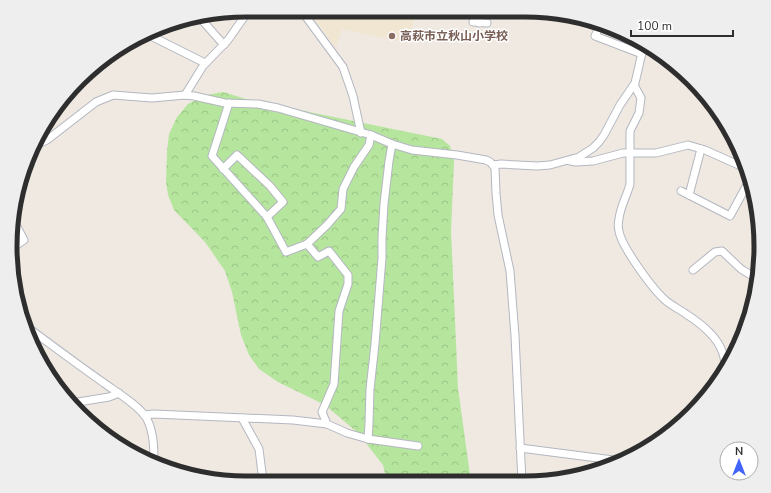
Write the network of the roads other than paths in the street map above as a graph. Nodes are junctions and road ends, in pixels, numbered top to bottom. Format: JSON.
{"nodes":[{"id":1,"x":244,"y":17,"type":"edge"},
{"id":2,"x":306,"y":17,"type":"edge"},
{"id":3,"x":478,"y":17,"type":"edge"},
{"id":4,"x":203,"y":21,"type":"edge"},
{"id":5,"x":487,"y":23,"type":"dead end"},
{"id":6,"x":598,"y":29,"type":"edge"},
{"id":7,"x":153,"y":37,"type":"edge"},
{"id":8,"x":224,"y":45,"type":"junction"},
{"id":9,"x":643,"y":50,"type":"edge"},
{"id":10,"x":642,"y":54,"type":"junction"},
{"id":11,"x":206,"y":63,"type":"junction"},
{"id":12,"x":634,"y":85,"type":"junction"},
{"id":13,"x":185,"y":95,"type":"junction"},
{"id":14,"x":229,"y":103,"type":"junction"},
{"id":15,"x":361,"y":133,"type":"junction"},
{"id":16,"x":371,"y":135,"type":"junction"},
{"id":17,"x":43,"y":142,"type":"edge"},
{"id":18,"x":392,"y":144,"type":"junction"},
{"id":19,"x":701,"y":149,"type":"junction"},
{"id":20,"x":630,"y":152,"type":"junction"},
{"id":21,"x":568,"y":160,"type":"junction"},
{"id":22,"x":493,"y":165,"type":"junction"},
{"id":23,"x":739,"y":165,"type":"edge"},
{"id":24,"x":223,"y":169,"type":"junction"},
{"id":25,"x":746,"y":187,"type":"edge"},
{"id":26,"x":681,"y":191,"type":"dead end"},
{"id":27,"x":689,"y":195,"type":"junction"},
{"id":28,"x":267,"y":217,"type":"junction"},
{"id":29,"x":17,"y":228,"type":"edge"},
{"id":30,"x":307,"y":244,"type":"junction"},
{"id":31,"x":17,"y":245,"type":"edge"},
{"id":32,"x":694,"y":270,"type":"dead end"},
{"id":33,"x":752,"y":276,"type":"edge"},
{"id":34,"x":33,"y":331,"type":"edge"},
{"id":35,"x":724,"y":359,"type":"edge"},
{"id":36,"x":119,"y":393,"type":"junction"},
{"id":37,"x":78,"y":402,"type":"edge"},
{"id":38,"x":144,"y":415,"type":"junction"},
{"id":39,"x":242,"y":418,"type":"junction"},
{"id":40,"x":327,"y":424,"type":"junction"},
{"id":41,"x":368,"y":439,"type":"junction"},
{"id":42,"x":418,"y":446,"type":"dead end"},
{"id":43,"x":520,"y":448,"type":"junction"},
{"id":44,"x":154,"y":456,"type":"edge"},
{"id":45,"x":611,"y":460,"type":"edge"},
{"id":46,"x":262,"y":476,"type":"edge"},
{"id":47,"x":522,"y":476,"type":"edge"}],
"edges":[{"from":1,"to":8,"type":"street"},
{"from":2,"to":15,"type":"street"},
{"from":3,"to":5,"type":"street"},
{"from":4,"to":8,"type":"street"},
{"from":6,"to":10,"type":"street"},
{"from":7,"to":11,"type":"street"},
{"from":8,"to":11,"type":"street"},
{"from":9,"to":10,"type":"street"},
{"from":10,"to":12,"type":"street"},
{"from":11,"to":13,"type":"street"},
{"from":12,"to":20,"type":"street"},
{"from":12,"to":21,"type":"street"},
{"from":13,"to":14,"type":"street"},
{"from":13,"to":17,"type":"street"},
{"from":14,"to":15,"type":"street"},
{"from":14,"to":24,"type":"street"},
{"from":15,"to":16,"type":"street"},
{"from":16,"to":18,"type":"street"},
{"from":16,"to":30,"type":"street"},
{"from":18,"to":22,"type":"street"},
{"from":18,"to":41,"type":"street"},
{"from":19,"to":20,"type":"street"},
{"from":19,"to":23,"type":"street"},
{"from":19,"to":27,"type":"street"},
{"from":20,"to":21,"type":"street"},
{"from":20,"to":35,"type":"street"},
{"from":21,"to":22,"type":"street"},
{"from":22,"to":43,"type":"street"},
{"from":24,"to":28,"type":"street"},
{"from":24,"to":28,"type":"street"},
{"from":25,"to":27,"type":"street"},
{"from":26,"to":27,"type":"street"},
{"from":28,"to":30,"type":"street"},
{"from":29,"to":31,"type":"street"},
{"from":30,"to":40,"type":"street"},
{"from":32,"to":33,"type":"street"},
{"from":34,"to":36,"type":"street"},
{"from":36,"to":37,"type":"street"},
{"from":36,"to":38,"type":"street"},
{"from":38,"to":39,"type":"street"},
{"from":38,"to":44,"type":"street"},
{"from":39,"to":40,"type":"street"},
{"from":39,"to":46,"type":"street"},
{"from":40,"to":41,"type":"street"},
{"from":41,"to":42,"type":"street"},
{"from":43,"to":45,"type":"street"},
{"from":43,"to":47,"type":"street"}]}
